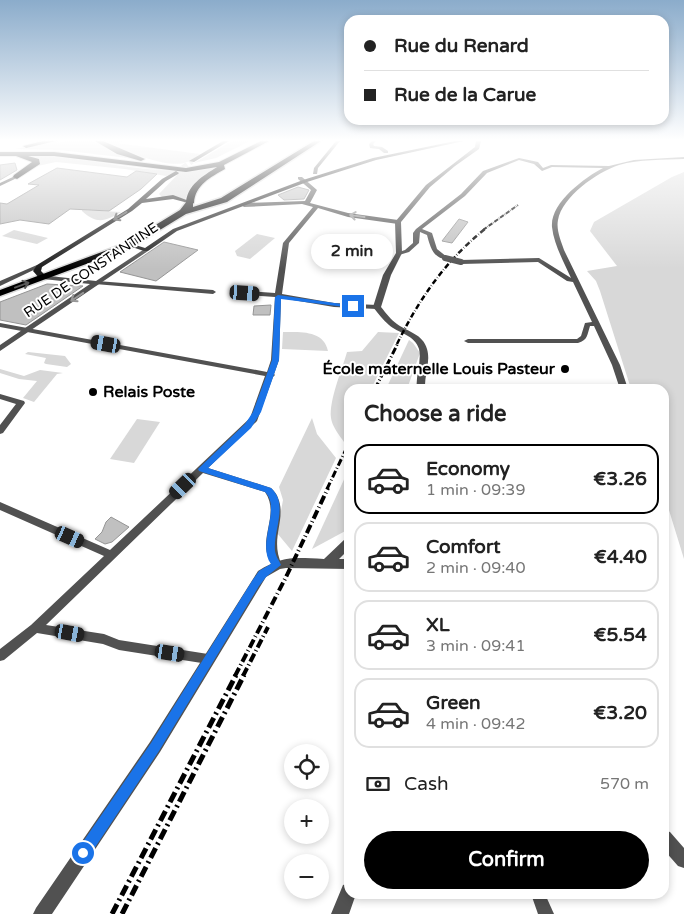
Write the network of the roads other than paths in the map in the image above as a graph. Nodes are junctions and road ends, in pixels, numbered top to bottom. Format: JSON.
{"nodes":[{"id":1,"x":160,"y":184,"type":"edge"},
{"id":2,"x":201,"y":184,"type":"edge"},
{"id":3,"x":250,"y":184,"type":"edge"},
{"id":4,"x":293,"y":184,"type":"edge"},
{"id":5,"x":294,"y":184,"type":"edge"},
{"id":6,"x":307,"y":184,"type":"edge"},
{"id":7,"x":431,"y":184,"type":"edge"},
{"id":8,"x":474,"y":184,"type":"edge"},
{"id":9,"x":584,"y":184,"type":"edge"},
{"id":10,"x":307,"y":202,"type":"junction"},
{"id":11,"x":190,"y":203,"type":"junction"},
{"id":12,"x":139,"y":204,"type":"junction"},
{"id":13,"x":244,"y":205,"type":"junction"},
{"id":14,"x":317,"y":206,"type":"junction"},
{"id":15,"x":183,"y":212,"type":"junction"},
{"id":16,"x":171,"y":219,"type":"junction"},
{"id":17,"x":398,"y":222,"type":"junction"},
{"id":18,"x":418,"y":230,"type":"junction"},
{"id":19,"x":129,"y":245,"type":"junction"},
{"id":20,"x":146,"y":250,"type":"junction"},
{"id":21,"x":398,"y":253,"type":"junction"},
{"id":22,"x":40,"y":271,"type":"junction"},
{"id":23,"x":574,"y":280,"type":"junction"},
{"id":24,"x":97,"y":283,"type":"junction"},
{"id":25,"x":0,"y":284,"type":"edge"},
{"id":26,"x":212,"y":292,"type":"dead end"},
{"id":27,"x":0,"y":293,"type":"edge"},
{"id":28,"x":245,"y":293,"type":"dead end"},
{"id":29,"x":278,"y":297,"type":"junction"},
{"id":30,"x":378,"y":307,"type":"junction"},
{"id":31,"x":596,"y":324,"type":"junction"},
{"id":32,"x":0,"y":325,"type":"edge"},
{"id":33,"x":28,"y":330,"type":"junction"},
{"id":34,"x":468,"y":341,"type":"dead end"},
{"id":35,"x":0,"y":349,"type":"edge"},
{"id":36,"x":271,"y":375,"type":"junction"},
{"id":37,"x":420,"y":384,"type":"edge"},
{"id":38,"x":622,"y":384,"type":"edge"},
{"id":39,"x":0,"y":396,"type":"edge"},
{"id":40,"x":0,"y":431,"type":"edge"},
{"id":41,"x":202,"y":469,"type":"junction"},
{"id":42,"x":0,"y":506,"type":"edge"},
{"id":43,"x":344,"y":547,"type":"edge"},
{"id":44,"x":111,"y":555,"type":"junction"},
{"id":45,"x":327,"y":563,"type":"junction"},
{"id":46,"x":344,"y":564,"type":"edge"},
{"id":47,"x":277,"y":565,"type":"junction"},
{"id":48,"x":35,"y":628,"type":"junction"},
{"id":49,"x":0,"y":656,"type":"edge"},
{"id":50,"x":208,"y":659,"type":"junction"},
{"id":51,"x":669,"y":844,"type":"edge"},
{"id":52,"x":684,"y":860,"type":"edge"},
{"id":53,"x":346,"y":899,"type":"edge"},
{"id":54,"x":540,"y":899,"type":"edge"},
{"id":55,"x":42,"y":914,"type":"edge"},
{"id":56,"x":340,"y":914,"type":"edge"},
{"id":57,"x":546,"y":914,"type":"edge"}],
"edges":[{"from":1,"to":12,"type":"main road"},
{"from":2,"to":11,"type":"highway"},
{"from":3,"to":15,"type":"main road"},
{"from":4,"to":16,"type":"main road"},
{"from":5,"to":13,"type":"main road","name":"RUE DE CONSTANTINE"},
{"from":6,"to":10,"type":"street"},
{"from":7,"to":17,"type":"street"},
{"from":8,"to":18,"type":"street"},
{"from":9,"to":23,"type":"street"},
{"from":10,"to":13,"type":"street"},
{"from":10,"to":14,"type":"street"},
{"from":11,"to":12,"type":"main road"},
{"from":11,"to":15,"type":"main road"},
{"from":12,"to":22,"type":"main road","one_way":true},
{"from":13,"to":20,"type":"main road","name":"RUE DE CONSTANTINE"},
{"from":17,"to":14,"type":"street","one_way":true},
{"from":14,"to":29,"type":"street"},
{"from":15,"to":16,"type":"main road"},
{"from":16,"to":19,"type":"main road"},
{"from":17,"to":21,"type":"street"},
{"from":18,"to":21,"type":"street"},
{"from":18,"to":23,"type":"street","bridge":true},
{"from":19,"to":20,"type":"main road"},
{"from":19,"to":22,"type":"main road"},
{"from":20,"to":24,"type":"street","name":"RUE DE CONSTANTINE"},
{"from":21,"to":30,"type":"street"},
{"from":22,"to":24,"type":"street"},
{"from":22,"to":25,"type":"street"},
{"from":27,"to":22,"type":"main road","one_way":true},
{"from":23,"to":31,"type":"street"},
{"from":24,"to":26,"type":"street"},
{"from":24,"to":33,"type":"street","name":"RUE DE CONSTANTINE","one_way":true},
{"from":28,"to":29,"type":"street"},
{"from":29,"to":30,"type":"street"},
{"from":29,"to":36,"type":"street"},
{"from":30,"to":37,"type":"street"},
{"from":31,"to":34,"type":"street"},
{"from":31,"to":38,"type":"street"},
{"from":32,"to":33,"type":"street"},
{"from":33,"to":35,"type":"street","name":"RUE DE CONSTANTINE"},
{"from":33,"to":36,"type":"street"},
{"from":36,"to":41,"type":"street"},
{"from":39,"to":40,"type":"street"},
{"from":41,"to":44,"type":"street"},
{"from":41,"to":47,"type":"street"},
{"from":42,"to":44,"type":"street"},
{"from":43,"to":45,"type":"street"},
{"from":44,"to":48,"type":"street"},
{"from":45,"to":46,"type":"street"},
{"from":45,"to":47,"type":"street"},
{"from":47,"to":50,"type":"street"},
{"from":48,"to":49,"type":"street"},
{"from":48,"to":50,"type":"street"},
{"from":50,"to":55,"type":"street"},
{"from":51,"to":52,"type":"street"},
{"from":53,"to":56,"type":"street"},
{"from":54,"to":57,"type":"street"}]}
